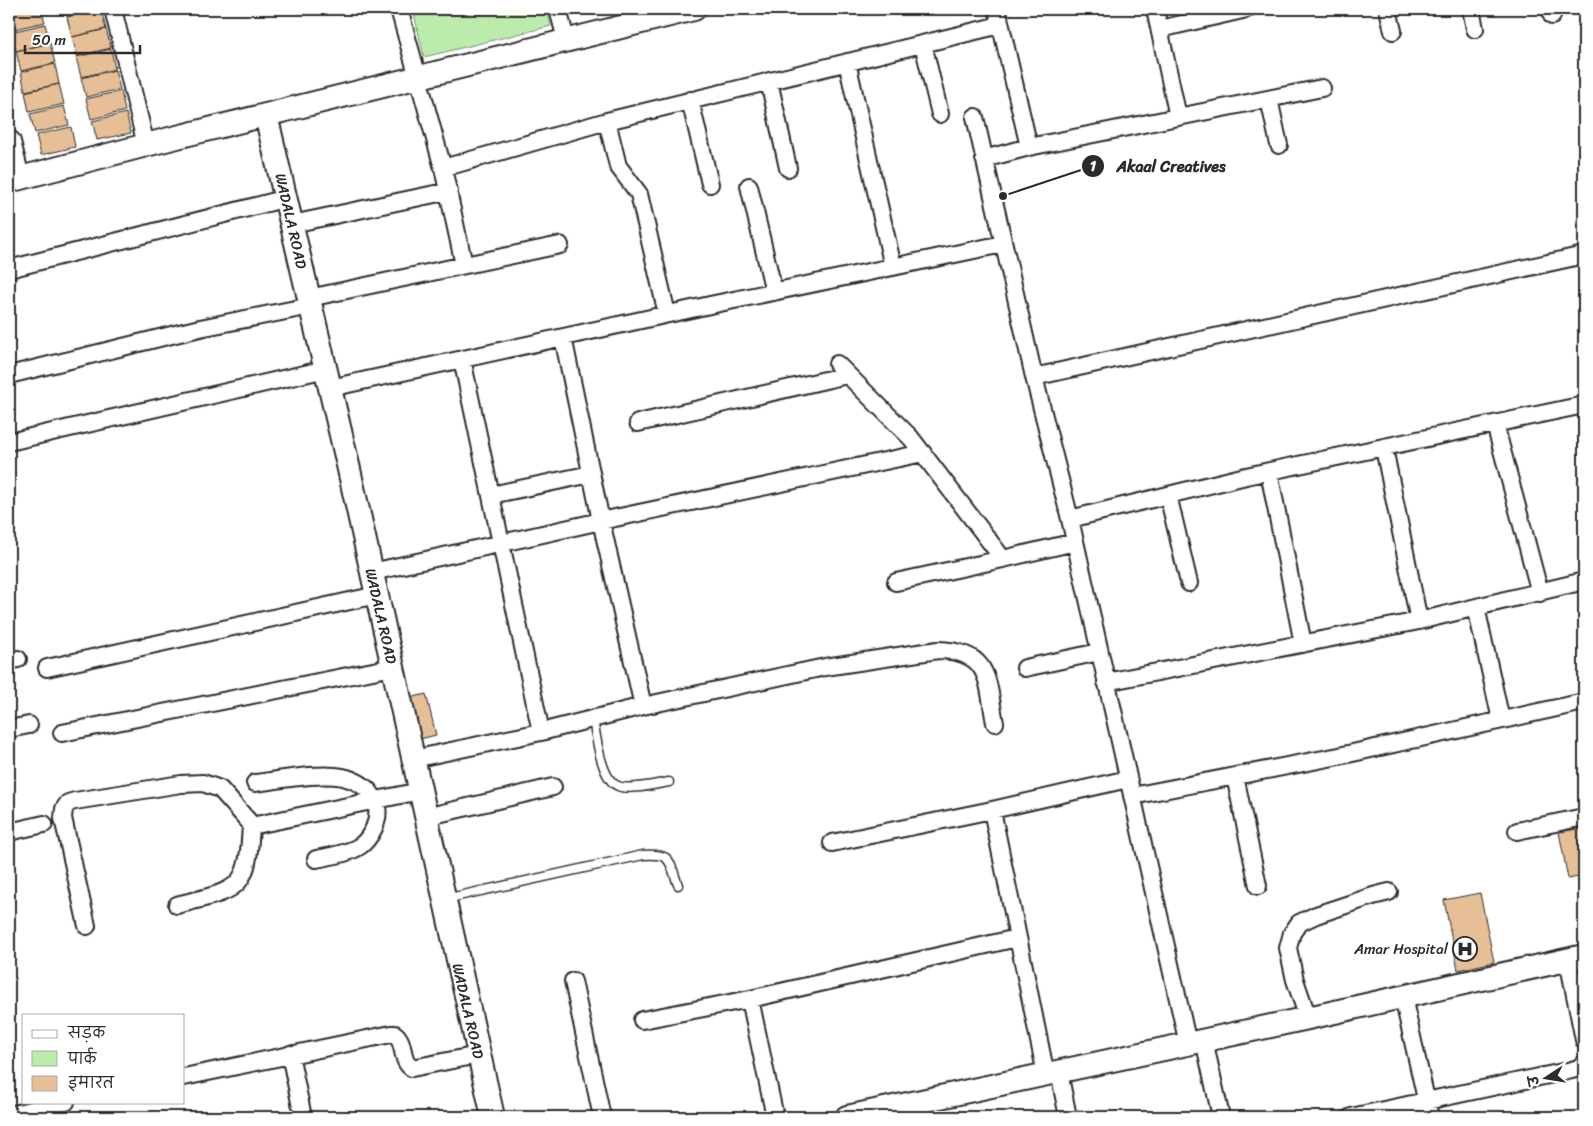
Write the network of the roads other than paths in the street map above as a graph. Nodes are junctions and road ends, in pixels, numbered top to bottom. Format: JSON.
{"nodes":[{"id":1,"x":113,"y":9,"type":"edge"},
{"id":2,"x":399,"y":9,"type":"edge"},
{"id":3,"x":558,"y":9,"type":"edge"},
{"id":4,"x":694,"y":9,"type":"edge"},
{"id":5,"x":997,"y":9,"type":"edge"},
{"id":6,"x":1155,"y":9,"type":"edge"},
{"id":7,"x":1247,"y":9,"type":"edge"},
{"id":8,"x":1388,"y":9,"type":"edge"},
{"id":9,"x":1471,"y":9,"type":"edge"},
{"id":10,"x":1000,"y":25,"type":"junction"},
{"id":11,"x":1160,"y":29,"type":"junction"},
{"id":12,"x":1475,"y":29,"type":"dead end"},
{"id":13,"x":1393,"y":30,"type":"dead end"},
{"id":14,"x":566,"y":40,"type":"junction"},
{"id":15,"x":923,"y":44,"type":"junction"},
{"id":16,"x":847,"y":62,"type":"junction"},
{"id":17,"x":418,"y":77,"type":"junction"},
{"id":18,"x":769,"y":81,"type":"junction"},
{"id":19,"x":1322,"y":88,"type":"dead end"},
{"id":20,"x":1269,"y":99,"type":"junction"},
{"id":21,"x":690,"y":100,"type":"junction"},
{"id":22,"x":940,"y":114,"type":"dead end"},
{"id":23,"x":266,"y":115,"type":"junction"},
{"id":24,"x":1178,"y":117,"type":"junction"},
{"id":25,"x":976,"y":118,"type":"dead end"},
{"id":26,"x":607,"y":121,"type":"junction"},
{"id":27,"x":9,"y":142,"type":"edge"},
{"id":28,"x":146,"y":145,"type":"junction"},
{"id":29,"x":1279,"y":145,"type":"dead end"},
{"id":30,"x":1029,"y":147,"type":"junction"},
{"id":31,"x":984,"y":159,"type":"junction"},
{"id":32,"x":443,"y":168,"type":"junction"},
{"id":33,"x":788,"y":168,"type":"dead end"},
{"id":34,"x":13,"y":179,"type":"edge"},
{"id":35,"x":710,"y":184,"type":"dead end"},
{"id":36,"x":750,"y":186,"type":"dead end"},
{"id":37,"x":448,"y":191,"type":"junction"},
{"id":38,"x":287,"y":198,"type":"junction"},
{"id":39,"x":292,"y":224,"type":"junction"},
{"id":40,"x":1003,"y":244,"type":"junction"},
{"id":41,"x":560,"y":245,"type":"dead end"},
{"id":42,"x":1584,"y":255,"type":"edge"},
{"id":43,"x":464,"y":266,"type":"junction"},
{"id":44,"x":893,"y":267,"type":"junction"},
{"id":45,"x":9,"y":269,"type":"edge"},
{"id":46,"x":774,"y":292,"type":"junction"},
{"id":47,"x":310,"y":302,"type":"junction"},
{"id":48,"x":667,"y":314,"type":"junction"},
{"id":49,"x":563,"y":337,"type":"junction"},
{"id":50,"x":462,"y":359,"type":"junction"},
{"id":51,"x":9,"y":375,"type":"edge"},
{"id":52,"x":1034,"y":377,"type":"junction"},
{"id":53,"x":328,"y":378,"type":"junction"},
{"id":54,"x":1584,"y":406,"type":"edge"},
{"id":55,"x":638,"y":423,"type":"dead end"},
{"id":56,"x":1495,"y":424,"type":"junction"},
{"id":57,"x":9,"y":442,"type":"edge"},
{"id":58,"x":1384,"y":448,"type":"junction"},
{"id":59,"x":923,"y":453,"type":"junction"},
{"id":60,"x":1269,"y":472,"type":"junction"},
{"id":61,"x":591,"y":474,"type":"junction"},
{"id":62,"x":491,"y":495,"type":"junction"},
{"id":63,"x":1168,"y":495,"type":"junction"},
{"id":64,"x":1070,"y":519,"type":"junction"},
{"id":65,"x":601,"y":521,"type":"junction"},
{"id":66,"x":1075,"y":542,"type":"junction"},
{"id":67,"x":502,"y":543,"type":"junction"},
{"id":68,"x":1003,"y":560,"type":"junction"},
{"id":69,"x":372,"y":572,"type":"junction"},
{"id":70,"x":1584,"y":581,"type":"edge"},
{"id":71,"x":896,"y":582,"type":"dead end"},
{"id":72,"x":1189,"y":583,"type":"dead end"},
{"id":73,"x":1540,"y":592,"type":"junction"},
{"id":74,"x":377,"y":595,"type":"junction"},
{"id":75,"x":1476,"y":607,"type":"junction"},
{"id":76,"x":1419,"y":621,"type":"junction"},
{"id":77,"x":1303,"y":644,"type":"junction"},
{"id":78,"x":1099,"y":652,"type":"junction"},
{"id":79,"x":393,"y":667,"type":"junction"},
{"id":80,"x":47,"y":668,"type":"dead end"},
{"id":81,"x":1025,"y":668,"type":"dead end"},
{"id":82,"x":1106,"y":682,"type":"junction"},
{"id":83,"x":1584,"y":702,"type":"edge"},
{"id":84,"x":643,"y":706,"type":"junction"},
{"id":85,"x":593,"y":719,"type":"junction"},
{"id":86,"x":1501,"y":720,"type":"junction"},
{"id":87,"x":995,"y":723,"type":"dead end"},
{"id":88,"x":29,"y":725,"type":"dead end"},
{"id":89,"x":9,"y":729,"type":"edge"},
{"id":90,"x":542,"y":732,"type":"junction"},
{"id":91,"x":62,"y":733,"type":"dead end"},
{"id":92,"x":413,"y":759,"type":"junction"},
{"id":93,"x":1235,"y":776,"type":"junction"},
{"id":94,"x":1128,"y":780,"type":"junction"},
{"id":95,"x":669,"y":782,"type":"dead end"},
{"id":96,"x":255,"y":783,"type":"dead end"},
{"id":97,"x":553,"y":787,"type":"dead end"},
{"id":98,"x":420,"y":791,"type":"junction"},
{"id":99,"x":1132,"y":796,"type":"junction"},
{"id":100,"x":376,"y":800,"type":"junction"},
{"id":101,"x":992,"y":810,"type":"junction"},
{"id":102,"x":1584,"y":816,"type":"edge"},
{"id":103,"x":425,"y":817,"type":"junction"},
{"id":104,"x":44,"y":824,"type":"dead end"},
{"id":105,"x":251,"y":824,"type":"junction"},
{"id":106,"x":1517,"y":830,"type":"dead end"},
{"id":107,"x":9,"y":832,"type":"edge"},
{"id":108,"x":832,"y":843,"type":"dead end"},
{"id":109,"x":316,"y":859,"type":"dead end"},
{"id":110,"x":678,"y":885,"type":"dead end"},
{"id":111,"x":1258,"y":886,"type":"dead end"},
{"id":112,"x":1389,"y":892,"type":"dead end"},
{"id":113,"x":443,"y":900,"type":"junction"},
{"id":114,"x":177,"y":905,"type":"dead end"},
{"id":115,"x":87,"y":926,"type":"dead end"},
{"id":116,"x":1017,"y":938,"type":"junction"},
{"id":117,"x":1576,"y":958,"type":"edge"},
{"id":118,"x":573,"y":981,"type":"dead end"},
{"id":119,"x":1402,"y":997,"type":"junction"},
{"id":120,"x":750,"y":999,"type":"junction"},
{"id":121,"x":1308,"y":1018,"type":"junction"},
{"id":122,"x":642,"y":1020,"type":"dead end"},
{"id":123,"x":1584,"y":1040,"type":"edge"},
{"id":124,"x":1196,"y":1042,"type":"junction"},
{"id":125,"x":290,"y":1054,"type":"junction"},
{"id":126,"x":478,"y":1055,"type":"junction"},
{"id":127,"x":1584,"y":1063,"type":"edge"},
{"id":128,"x":1053,"y":1073,"type":"junction"},
{"id":129,"x":185,"y":1077,"type":"edge"},
{"id":130,"x":61,"y":1104,"type":"edge"},
{"id":131,"x":1428,"y":1109,"type":"edge"},
{"id":132,"x":43,"y":1112,"type":"edge"},
{"id":133,"x":9,"y":1114,"type":"edge"},
{"id":134,"x":303,"y":1117,"type":"edge"},
{"id":135,"x":492,"y":1117,"type":"edge"},
{"id":136,"x":602,"y":1117,"type":"edge"},
{"id":137,"x":775,"y":1117,"type":"edge"},
{"id":138,"x":847,"y":1117,"type":"edge"},
{"id":139,"x":1068,"y":1117,"type":"edge"},
{"id":140,"x":1221,"y":1117,"type":"edge"},
{"id":141,"x":1352,"y":1117,"type":"edge"}],
"edges":[{"from":1,"to":28,"type":"street"},
{"from":2,"to":17,"type":"street"},
{"from":3,"to":14,"type":"street"},
{"from":4,"to":14,"type":"street"},
{"from":5,"to":10,"type":"street"},
{"from":6,"to":11,"type":"street"},
{"from":7,"to":11,"type":"street"},
{"from":8,"to":13,"type":"street"},
{"from":9,"to":12,"type":"street"},
{"from":10,"to":15,"type":"street"},
{"from":10,"to":30,"type":"street"},
{"from":11,"to":24,"type":"street"},
{"from":14,"to":17,"type":"street"},
{"from":15,"to":16,"type":"street"},
{"from":15,"to":22,"type":"street"},
{"from":16,"to":18,"type":"street"},
{"from":16,"to":44,"type":"street"},
{"from":17,"to":23,"type":"street"},
{"from":17,"to":32,"type":"street"},
{"from":18,"to":21,"type":"street"},
{"from":18,"to":33,"type":"street"},
{"from":19,"to":20,"type":"street"},
{"from":20,"to":24,"type":"street"},
{"from":20,"to":29,"type":"street"},
{"from":21,"to":26,"type":"street"},
{"from":21,"to":35,"type":"street"},
{"from":23,"to":28,"type":"street"},
{"from":23,"to":38,"type":"street","name":"WADALA ROAD"},
{"from":24,"to":30,"type":"street"},
{"from":25,"to":31,"type":"street"},
{"from":26,"to":32,"type":"street"},
{"from":26,"to":48,"type":"street"},
{"from":27,"to":34,"type":"street"},
{"from":28,"to":34,"type":"street"},
{"from":30,"to":31,"type":"street"},
{"from":31,"to":40,"type":"street"},
{"from":32,"to":37,"type":"street"},
{"from":36,"to":46,"type":"street"},
{"from":37,"to":39,"type":"street"},
{"from":37,"to":43,"type":"street"},
{"from":38,"to":39,"type":"street","name":"WADALA ROAD"},
{"from":38,"to":45,"type":"street"},
{"from":39,"to":47,"type":"street","name":"WADALA ROAD"},
{"from":40,"to":44,"type":"street"},
{"from":40,"to":52,"type":"street"},
{"from":41,"to":43,"type":"street"},
{"from":42,"to":52,"type":"street"},
{"from":43,"to":47,"type":"street"},
{"from":44,"to":46,"type":"street"},
{"from":46,"to":48,"type":"street"},
{"from":47,"to":51,"type":"street"},
{"from":47,"to":53,"type":"street","name":"WADALA ROAD"},
{"from":48,"to":49,"type":"street"},
{"from":49,"to":50,"type":"street"},
{"from":49,"to":61,"type":"street"},
{"from":50,"to":53,"type":"street"},
{"from":50,"to":62,"type":"street"},
{"from":52,"to":64,"type":"street"},
{"from":53,"to":57,"type":"street"},
{"from":53,"to":69,"type":"street","name":"WADALA ROAD"},
{"from":54,"to":56,"type":"street"},
{"from":55,"to":59,"type":"street"},
{"from":56,"to":58,"type":"street"},
{"from":56,"to":73,"type":"street"},
{"from":58,"to":60,"type":"street"},
{"from":58,"to":76,"type":"street"},
{"from":59,"to":65,"type":"street"},
{"from":59,"to":68,"type":"street"},
{"from":60,"to":63,"type":"street"},
{"from":60,"to":77,"type":"street"},
{"from":61,"to":62,"type":"street"},
{"from":61,"to":65,"type":"street"},
{"from":62,"to":67,"type":"street"},
{"from":63,"to":64,"type":"street"},
{"from":63,"to":72,"type":"street"},
{"from":64,"to":66,"type":"street"},
{"from":65,"to":67,"type":"street"},
{"from":65,"to":84,"type":"street"},
{"from":66,"to":68,"type":"street"},
{"from":66,"to":78,"type":"street"},
{"from":67,"to":69,"type":"street"},
{"from":67,"to":90,"type":"street"},
{"from":68,"to":71,"type":"street"},
{"from":69,"to":74,"type":"street","name":"WADALA ROAD"},
{"from":70,"to":73,"type":"street"},
{"from":73,"to":75,"type":"street"},
{"from":74,"to":79,"type":"street","name":"WADALA ROAD"},
{"from":74,"to":80,"type":"street"},
{"from":75,"to":76,"type":"street"},
{"from":75,"to":86,"type":"street"},
{"from":76,"to":77,"type":"street"},
{"from":77,"to":82,"type":"street"},
{"from":78,"to":81,"type":"street"},
{"from":78,"to":82,"type":"street"},
{"from":79,"to":91,"type":"street"},
{"from":79,"to":92,"type":"street","name":"WADALA ROAD"},
{"from":82,"to":94,"type":"street"},
{"from":83,"to":86,"type":"street"},
{"from":84,"to":85,"type":"street"},
{"from":84,"to":87,"type":"street"},
{"from":85,"to":90,"type":"street"},
{"from":85,"to":95,"type":"lane"},
{"from":86,"to":93,"type":"street"},
{"from":88,"to":89,"type":"street"},
{"from":90,"to":92,"type":"street"},
{"from":92,"to":98,"type":"street","name":"WADALA ROAD"},
{"from":93,"to":99,"type":"street"},
{"from":93,"to":111,"type":"street"},
{"from":94,"to":99,"type":"street"},
{"from":94,"to":101,"type":"street"},
{"from":96,"to":100,"type":"street"},
{"from":97,"to":103,"type":"street"},
{"from":98,"to":100,"type":"street"},
{"from":98,"to":103,"type":"street","name":"WADALA ROAD"},
{"from":99,"to":124,"type":"street"},
{"from":100,"to":105,"type":"street"},
{"from":100,"to":109,"type":"street"},
{"from":101,"to":108,"type":"street"},
{"from":101,"to":116,"type":"street"},
{"from":102,"to":106,"type":"street"},
{"from":103,"to":113,"type":"street","name":"WADALA ROAD"},
{"from":104,"to":107,"type":"street"},
{"from":105,"to":114,"type":"street"},
{"from":105,"to":115,"type":"street"},
{"from":110,"to":113,"type":"lane"},
{"from":112,"to":121,"type":"street"},
{"from":113,"to":126,"type":"street","name":"WADALA ROAD"},
{"from":116,"to":120,"type":"street"},
{"from":116,"to":128,"type":"street"},
{"from":117,"to":119,"type":"street"},
{"from":117,"to":123,"type":"street"},
{"from":118,"to":136,"type":"street"},
{"from":119,"to":121,"type":"street"},
{"from":119,"to":131,"type":"street"},
{"from":120,"to":122,"type":"street"},
{"from":120,"to":137,"type":"street"},
{"from":121,"to":124,"type":"street"},
{"from":124,"to":128,"type":"street"},
{"from":124,"to":140,"type":"street"},
{"from":125,"to":126,"type":"street"},
{"from":125,"to":129,"type":"street"},
{"from":125,"to":134,"type":"street"},
{"from":126,"to":135,"type":"street","name":"WADALA ROAD"},
{"from":127,"to":131,"type":"street"},
{"from":128,"to":138,"type":"street"},
{"from":128,"to":139,"type":"street"},
{"from":130,"to":132,"type":"street"},
{"from":131,"to":141,"type":"street"},
{"from":132,"to":133,"type":"street"}]}
